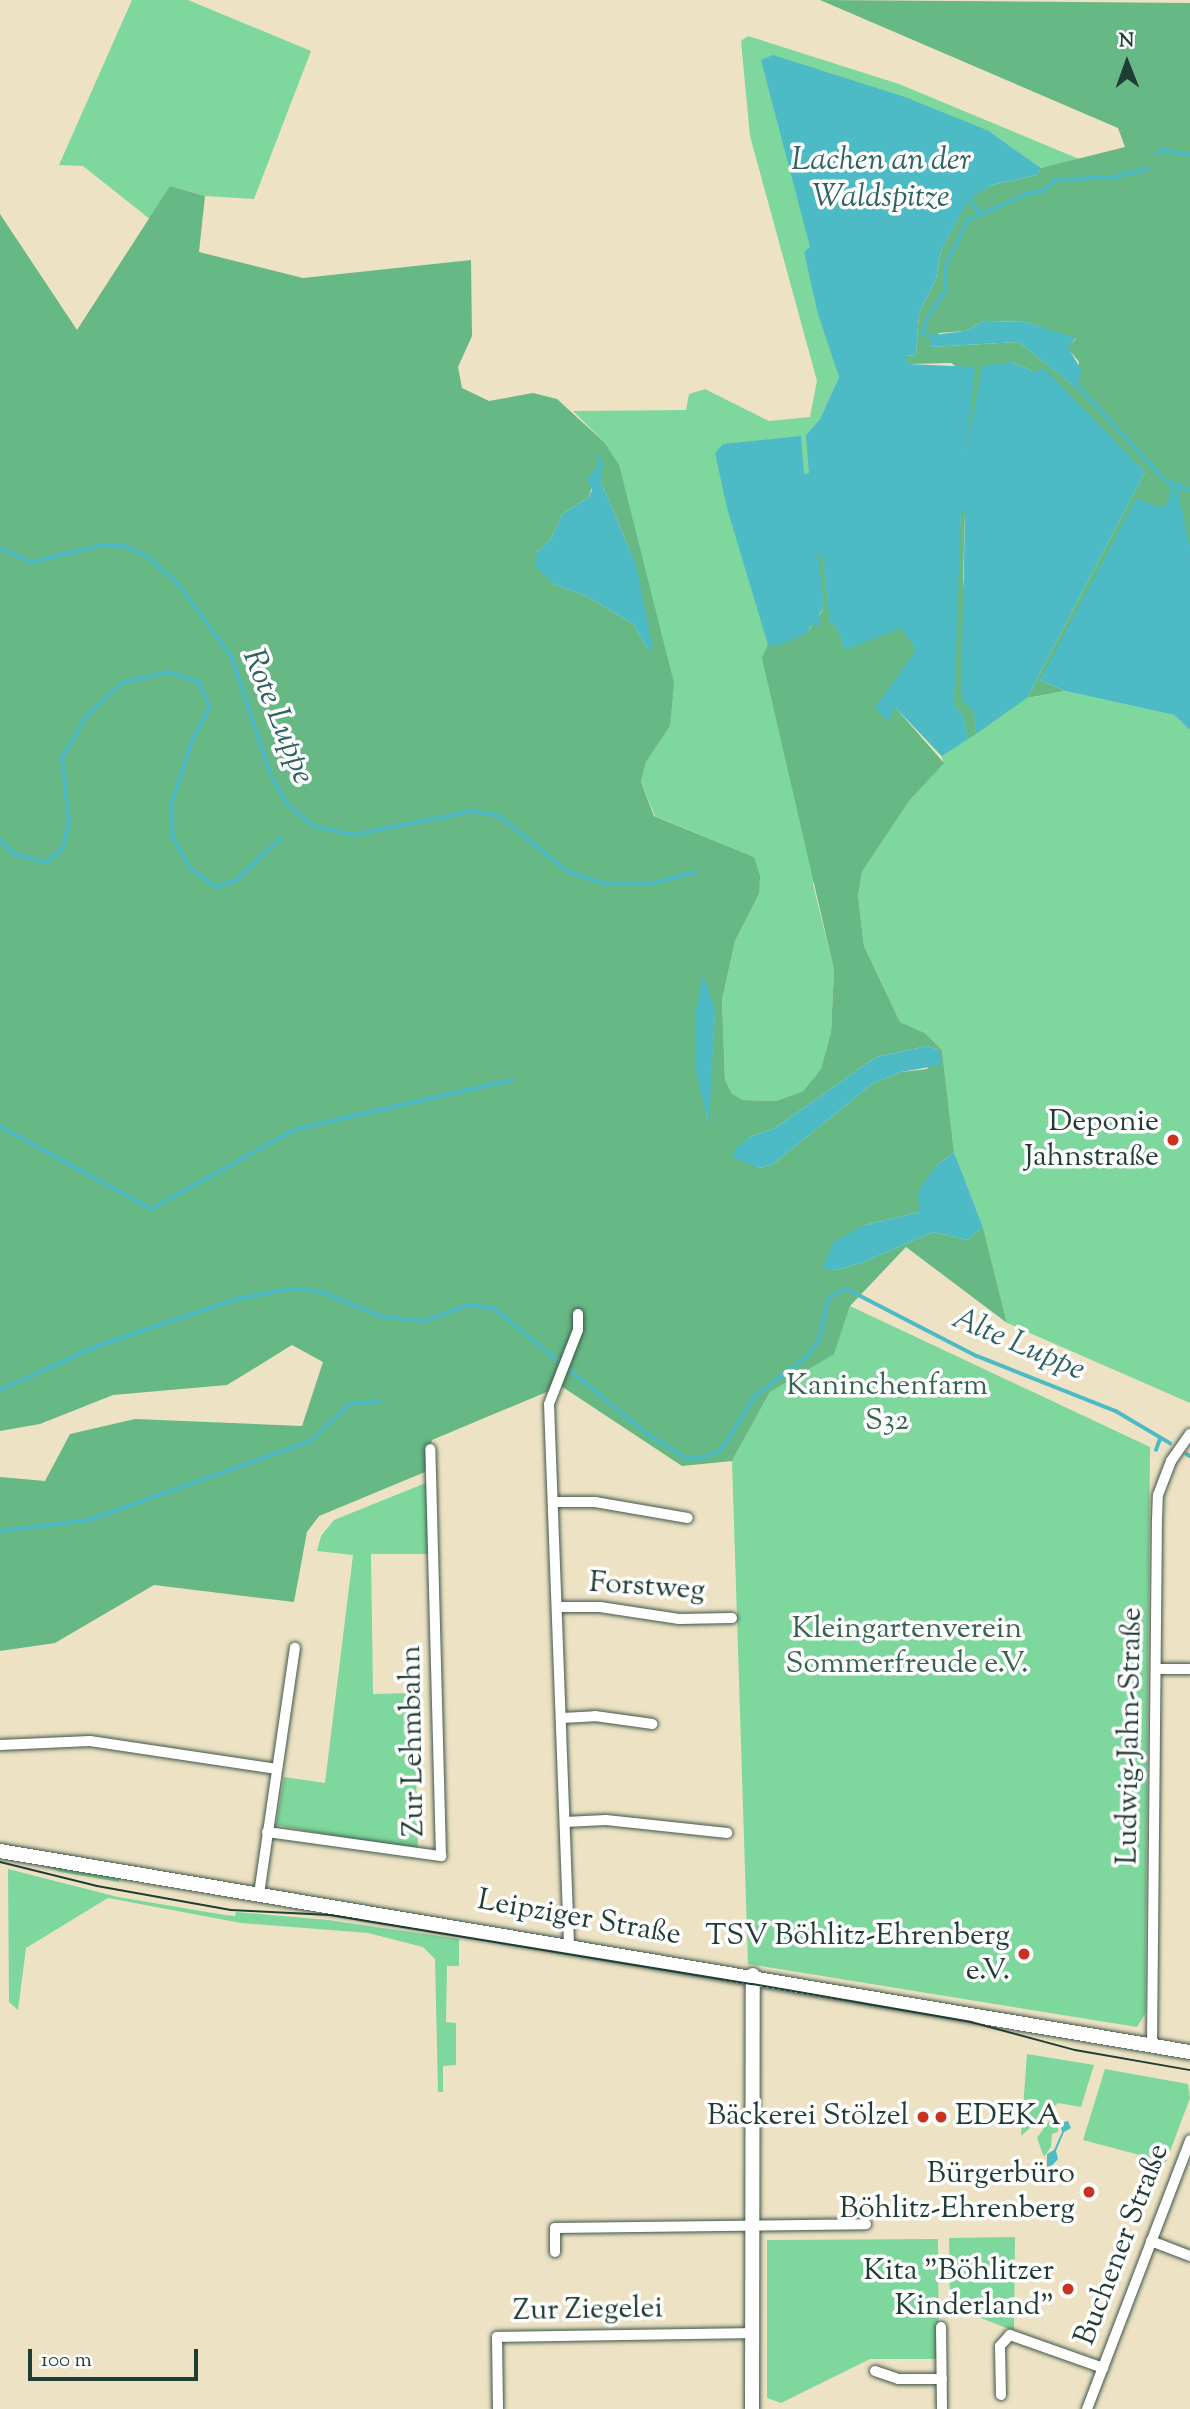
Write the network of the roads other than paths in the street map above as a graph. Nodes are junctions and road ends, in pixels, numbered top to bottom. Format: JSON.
{"nodes":[{"id":1,"x":578,"y":1314,"type":"dead end"},
{"id":2,"x":1190,"y":1434,"type":"edge"},
{"id":3,"x":430,"y":1449,"type":"dead end"},
{"id":4,"x":554,"y":1502,"type":"junction"},
{"id":5,"x":688,"y":1518,"type":"dead end"},
{"id":6,"x":559,"y":1607,"type":"junction"},
{"id":7,"x":732,"y":1618,"type":"dead end"},
{"id":8,"x":295,"y":1648,"type":"dead end"},
{"id":9,"x":1157,"y":1669,"type":"junction"},
{"id":10,"x":1190,"y":1669,"type":"edge"},
{"id":11,"x":562,"y":1718,"type":"junction"},
{"id":12,"x":652,"y":1724,"type":"dead end"},
{"id":13,"x":0,"y":1745,"type":"edge"},
{"id":14,"x":277,"y":1769,"type":"junction"},
{"id":15,"x":565,"y":1822,"type":"junction"},
{"id":16,"x":267,"y":1832,"type":"junction"},
{"id":17,"x":727,"y":1833,"type":"dead end"},
{"id":18,"x":0,"y":1851,"type":"edge"},
{"id":19,"x":259,"y":1894,"type":"junction"},
{"id":20,"x":569,"y":1944,"type":"junction"},
{"id":21,"x":753,"y":1975,"type":"junction"},
{"id":22,"x":1152,"y":2046,"type":"junction"},
{"id":23,"x":1190,"y":2052,"type":"edge"},
{"id":24,"x":1190,"y":2140,"type":"edge"},
{"id":25,"x":866,"y":2224,"type":"dead end"},
{"id":26,"x":752,"y":2227,"type":"junction"},
{"id":27,"x":1151,"y":2241,"type":"junction"},
{"id":28,"x":555,"y":2252,"type":"dead end"},
{"id":29,"x":1190,"y":2256,"type":"edge"},
{"id":30,"x":942,"y":2328,"type":"dead end"},
{"id":31,"x":752,"y":2333,"type":"junction"},
{"id":32,"x":1103,"y":2368,"type":"junction"},
{"id":33,"x":875,"y":2371,"type":"dead end"},
{"id":34,"x":942,"y":2379,"type":"junction"},
{"id":35,"x":1001,"y":2395,"type":"dead end"},
{"id":36,"x":498,"y":2409,"type":"edge"},
{"id":37,"x":752,"y":2409,"type":"edge"},
{"id":38,"x":942,"y":2409,"type":"edge"},
{"id":39,"x":1087,"y":2409,"type":"edge"}],
"edges":[{"from":1,"to":4,"type":"street","name":"Forstweg"},
{"from":2,"to":9,"type":"street","name":"Ludwig-Jahn-Straße"},
{"from":3,"to":16,"type":"street","name":"Zur Lehmbahn"},
{"from":4,"to":5,"type":"street"},
{"from":4,"to":6,"type":"street","name":"Forstweg"},
{"from":6,"to":7,"type":"street","name":"Forstweg"},
{"from":6,"to":11,"type":"street","name":"Forstweg"},
{"from":8,"to":14,"type":"street"},
{"from":9,"to":10,"type":"street"},
{"from":9,"to":22,"type":"street","name":"Ludwig-Jahn-Straße"},
{"from":11,"to":12,"type":"street"},
{"from":11,"to":15,"type":"street","name":"Forstweg"},
{"from":13,"to":14,"type":"street"},
{"from":14,"to":16,"type":"street"},
{"from":15,"to":17,"type":"street"},
{"from":15,"to":20,"type":"street","name":"Forstweg"},
{"from":16,"to":19,"type":"street"},
{"from":18,"to":19,"type":"street","name":"Leipziger Straße"},
{"from":19,"to":20,"type":"street","name":"Leipziger Straße"},
{"from":20,"to":21,"type":"street","name":"Leipziger Straße"},
{"from":21,"to":22,"type":"street","name":"Leipziger Straße"},
{"from":21,"to":26,"type":"street"},
{"from":22,"to":23,"type":"street","name":"Leipziger Straße"},
{"from":24,"to":27,"type":"street","name":"Buchener Straße"},
{"from":25,"to":26,"type":"street"},
{"from":26,"to":28,"type":"street"},
{"from":26,"to":31,"type":"street"},
{"from":27,"to":29,"type":"street"},
{"from":27,"to":32,"type":"street","name":"Buchener Straße"},
{"from":30,"to":34,"type":"street"},
{"from":31,"to":36,"type":"street","name":"Zur Ziegelei"},
{"from":31,"to":37,"type":"street"},
{"from":32,"to":35,"type":"street","name":"Buchener Straße"},
{"from":32,"to":39,"type":"street","name":"Buchener Straße"},
{"from":33,"to":34,"type":"street"},
{"from":34,"to":38,"type":"street"}]}
